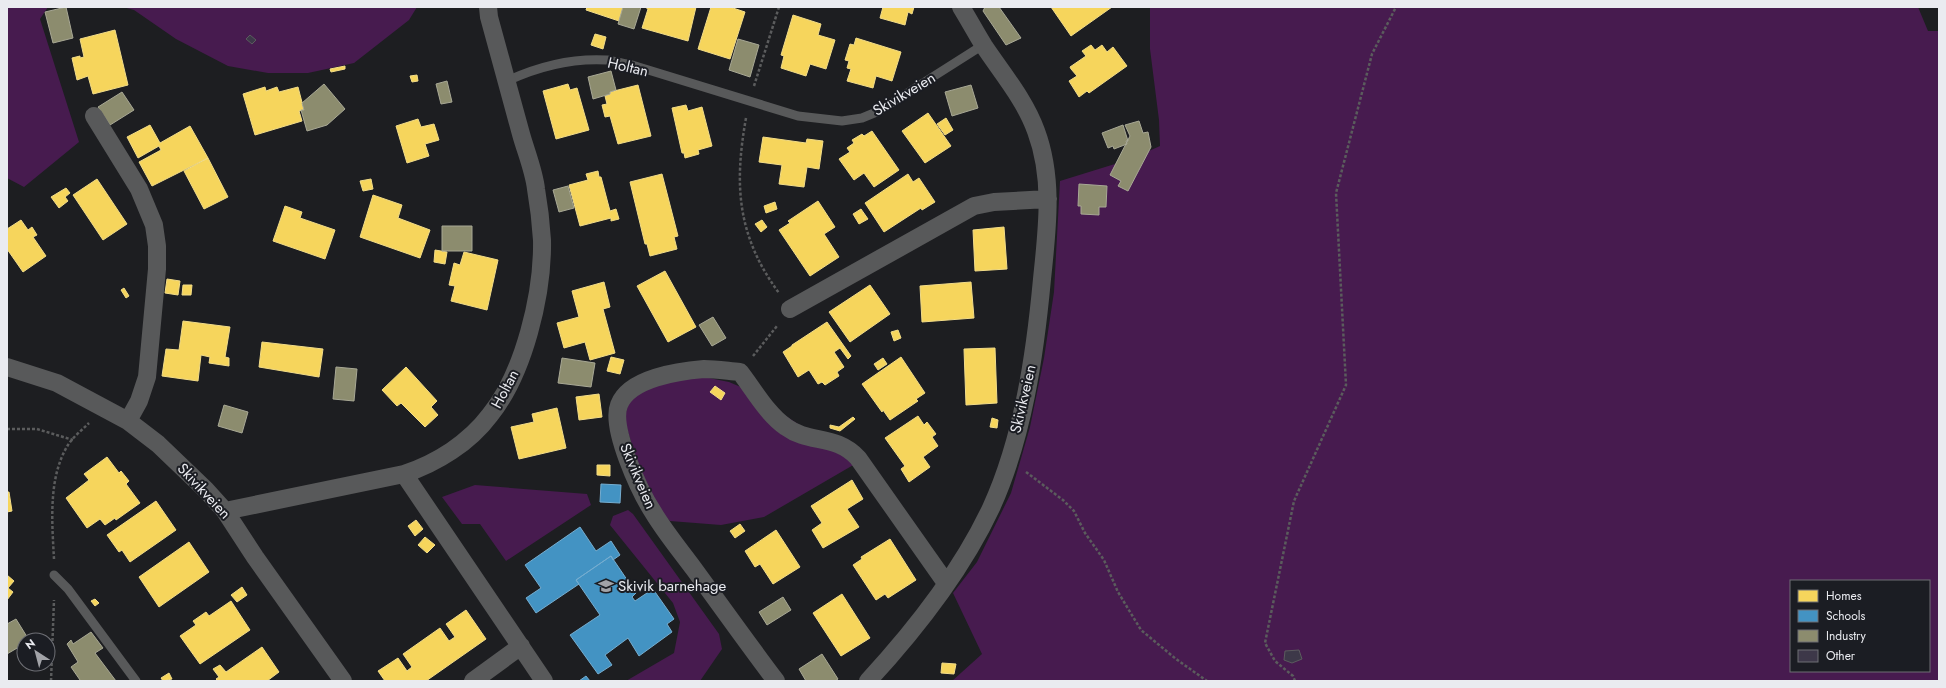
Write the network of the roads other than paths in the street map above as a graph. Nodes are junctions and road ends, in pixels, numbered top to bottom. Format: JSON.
{"nodes":[{"id":1,"x":488,"y":7,"type":"edge"},
{"id":2,"x":961,"y":7,"type":"edge"},
{"id":3,"x":983,"y":45,"type":"junction"},
{"id":4,"x":507,"y":80,"type":"junction"},
{"id":5,"x":749,"y":102,"type":"joint"},
{"id":6,"x":94,"y":116,"type":"dead end"},
{"id":7,"x":1048,"y":199,"type":"junction"},
{"id":8,"x":790,"y":309,"type":"road end"},
{"id":9,"x":7,"y":367,"type":"edge"},
{"id":10,"x":128,"y":421,"type":"junction"},
{"id":11,"x":404,"y":474,"type":"junction"},
{"id":12,"x":225,"y":511,"type":"junction"},
{"id":13,"x":54,"y":575,"type":"road end"},
{"id":14,"x":946,"y":583,"type":"junction"},
{"id":15,"x":521,"y":646,"type":"junction"},
{"id":16,"x":136,"y":681,"type":"edge"},
{"id":17,"x":343,"y":681,"type":"edge"},
{"id":18,"x":473,"y":681,"type":"edge"},
{"id":19,"x":544,"y":681,"type":"edge"},
{"id":20,"x":776,"y":681,"type":"edge"},
{"id":21,"x":868,"y":681,"type":"edge"}],
"edges":[{"from":1,"to":4,"type":"street","name":"Holtan"},
{"from":2,"to":3,"type":"street","name":"Skivikveien"},
{"from":3,"to":5,"type":"lane","name":"Skivikveien"},
{"from":3,"to":7,"type":"street","name":"Skivikveien"},
{"from":4,"to":5,"type":"lane","name":"Holtan"},
{"from":4,"to":11,"type":"street","name":"Holtan"},
{"from":6,"to":10,"type":"street"},
{"from":7,"to":8,"type":"street"},
{"from":7,"to":14,"type":"street","name":"Skivikveien"},
{"from":9,"to":10,"type":"street","name":"Skivikveien"},
{"from":10,"to":12,"type":"street","name":"Skivikveien"},
{"from":11,"to":12,"type":"street","name":"Holtan"},
{"from":11,"to":15,"type":"street"},
{"from":12,"to":17,"type":"street","name":"Skivikveien"},
{"from":13,"to":16,"type":"lane"},
{"from":14,"to":20,"type":"street","name":"Skivikveien"},
{"from":14,"to":21,"type":"street","name":"Skivikveien"},
{"from":15,"to":18,"type":"street"},
{"from":15,"to":19,"type":"street"}]}
